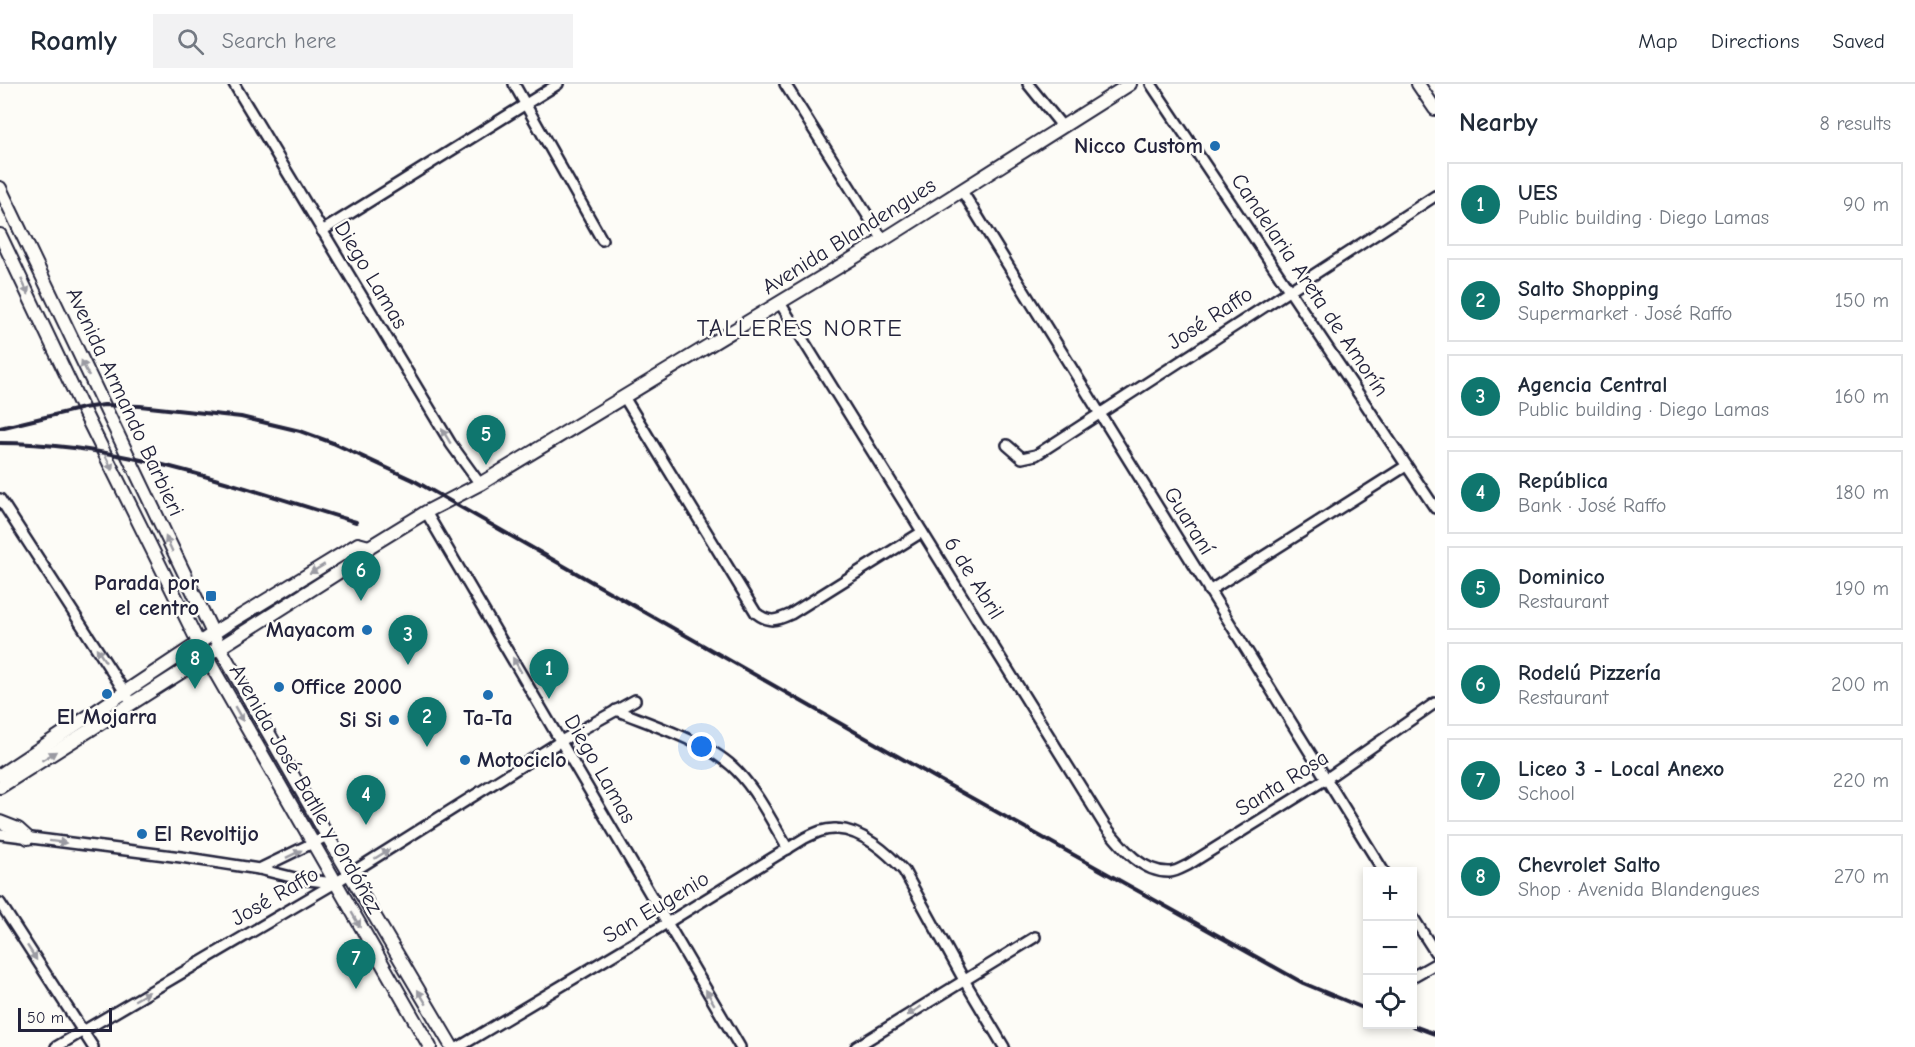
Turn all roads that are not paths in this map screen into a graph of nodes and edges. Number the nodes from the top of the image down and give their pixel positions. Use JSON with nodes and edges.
{"nodes":[{"id":1,"x":234,"y":84,"type":"edge"},
{"id":2,"x":514,"y":84,"type":"edge"},
{"id":3,"x":558,"y":84,"type":"edge"},
{"id":4,"x":785,"y":84,"type":"edge"},
{"id":5,"x":1028,"y":84,"type":"edge"},
{"id":6,"x":1130,"y":84,"type":"edge"},
{"id":7,"x":1151,"y":84,"type":"edge"},
{"id":8,"x":1418,"y":84,"type":"edge"},
{"id":9,"x":526,"y":104,"type":"junction"},
{"id":10,"x":1435,"y":109,"type":"edge"},
{"id":11,"x":1062,"y":126,"type":"junction"},
{"id":12,"x":0,"y":188,"type":"edge"},
{"id":13,"x":962,"y":191,"type":"junction"},
{"id":14,"x":1435,"y":196,"type":"edge"},
{"id":15,"x":322,"y":231,"type":"junction"},
{"id":16,"x":0,"y":235,"type":"edge"},
{"id":17,"x":602,"y":240,"type":"dead end"},
{"id":18,"x":883,"y":240,"type":"junction"},
{"id":19,"x":1290,"y":289,"type":"junction"},
{"id":20,"x":780,"y":303,"type":"junction"},
{"id":21,"x":624,"y":397,"type":"junction"},
{"id":22,"x":1100,"y":413,"type":"junction"},
{"id":23,"x":1007,"y":446,"type":"dead end"},
{"id":24,"x":1406,"y":466,"type":"junction"},
{"id":25,"x":480,"y":483,"type":"junction"},
{"id":26,"x":0,"y":499,"type":"edge"},
{"id":27,"x":1435,"y":508,"type":"edge"},
{"id":28,"x":426,"y":512,"type":"junction"},
{"id":29,"x":922,"y":532,"type":"junction"},
{"id":30,"x":369,"y":547,"type":"junction"},
{"id":31,"x":1209,"y":591,"type":"junction"},
{"id":32,"x":213,"y":635,"type":"junction"},
{"id":33,"x":199,"y":644,"type":"junction"},
{"id":34,"x":220,"y":648,"type":"junction"},
{"id":35,"x":206,"y":657,"type":"junction"},
{"id":36,"x":126,"y":692,"type":"junction"},
{"id":37,"x":634,"y":700,"type":"dead end"},
{"id":38,"x":1435,"y":703,"type":"edge"},
{"id":39,"x":133,"y":704,"type":"junction"},
{"id":40,"x":616,"y":710,"type":"junction"},
{"id":41,"x":561,"y":741,"type":"junction"},
{"id":42,"x":0,"y":775,"type":"edge"},
{"id":43,"x":1326,"y":779,"type":"junction"},
{"id":44,"x":0,"y":787,"type":"edge"},
{"id":45,"x":0,"y":822,"type":"edge"},
{"id":46,"x":325,"y":832,"type":"junction"},
{"id":47,"x":0,"y":834,"type":"edge"},
{"id":48,"x":28,"y":838,"type":"junction"},
{"id":49,"x":313,"y":844,"type":"junction"},
{"id":50,"x":788,"y":849,"type":"junction"},
{"id":51,"x":1143,"y":866,"type":"joint"},
{"id":52,"x":1381,"y":867,"type":"edge"},
{"id":53,"x":259,"y":870,"type":"junction"},
{"id":54,"x":350,"y":874,"type":"junction"},
{"id":55,"x":335,"y":883,"type":"junction"},
{"id":56,"x":0,"y":903,"type":"edge"},
{"id":57,"x":1416,"y":921,"type":"edge"},
{"id":58,"x":667,"y":923,"type":"junction"},
{"id":59,"x":1035,"y":937,"type":"dead end"},
{"id":60,"x":1435,"y":952,"type":"edge"},
{"id":61,"x":1435,"y":964,"type":"edge"},
{"id":62,"x":1416,"y":975,"type":"edge"},
{"id":63,"x":964,"y":980,"type":"junction"},
{"id":64,"x":82,"y":1031,"type":"junction"},
{"id":65,"x":56,"y":1047,"type":"edge"},
{"id":66,"x":93,"y":1047,"type":"edge"},
{"id":67,"x":430,"y":1047,"type":"edge"},
{"id":68,"x":452,"y":1047,"type":"edge"},
{"id":69,"x":459,"y":1047,"type":"edge"},
{"id":70,"x":740,"y":1047,"type":"edge"},
{"id":71,"x":856,"y":1047,"type":"edge"},
{"id":72,"x":1004,"y":1047,"type":"edge"}],
"edges":[{"from":1,"to":15,"type":"street","name":"Diego Lamas"},
{"from":2,"to":9,"type":"street"},
{"from":3,"to":9,"type":"street"},
{"from":4,"to":18,"type":"street"},
{"from":5,"to":11,"type":"street"},
{"from":6,"to":11,"type":"street","name":"Avenida Blandengues"},
{"from":7,"to":19,"type":"street","name":"Candelaria Areta de Amorín"},
{"from":8,"to":10,"type":"street"},
{"from":9,"to":15,"type":"street"},
{"from":9,"to":17,"type":"street"},
{"from":11,"to":13,"type":"street","name":"Avenida Blandengues"},
{"from":32,"to":12,"type":"street","name":"Avenida Armando Barbieri","one_way":true},
{"from":13,"to":18,"type":"street","name":"Avenida Blandengues"},
{"from":13,"to":22,"type":"street","name":"Guaraní"},
{"from":14,"to":19,"type":"street","name":"José Raffo"},
{"from":25,"to":15,"type":"street","name":"Diego Lamas","one_way":true},
{"from":16,"to":33,"type":"street","name":"Avenida Armando Barbieri","one_way":true},
{"from":18,"to":20,"type":"street","name":"Avenida Blandengues"},
{"from":19,"to":22,"type":"street","name":"José Raffo"},
{"from":19,"to":24,"type":"street","name":"Candelaria Areta de Amorín"},
{"from":20,"to":21,"type":"street","name":"Avenida Blandengues"},
{"from":20,"to":29,"type":"street","name":"6 de Abril"},
{"from":21,"to":25,"type":"street","name":"Avenida Blandengues"},
{"from":21,"to":29,"type":"street"},
{"from":22,"to":23,"type":"street","name":"José Raffo"},
{"from":22,"to":31,"type":"street","name":"Guaraní"},
{"from":24,"to":27,"type":"street","name":"Candelaria Areta de Amorín"},
{"from":24,"to":31,"type":"street"},
{"from":25,"to":28,"type":"street","name":"Avenida Blandengues"},
{"from":36,"to":26,"type":"street","one_way":true},
{"from":28,"to":30,"type":"street","name":"Avenida Blandengues"},
{"from":41,"to":28,"type":"street","name":"Diego Lamas","one_way":true},
{"from":29,"to":51,"type":"street","name":"6 de Abril"},
{"from":30,"to":32,"type":"street","name":"Avenida Blandengues","one_way":true},
{"from":30,"to":34,"type":"street","name":"Avenida Blandengues"},
{"from":31,"to":43,"type":"street","name":"Guaraní"},
{"from":32,"to":33,"type":"street","name":"Avenida Blandengues"},
{"from":32,"to":34,"type":"street","name":"Avenida José Batlle y Ordóñez"},
{"from":33,"to":35,"type":"street","name":"Avenida José Batlle y Ordóñez"},
{"from":33,"to":36,"type":"street","name":"Avenida Blandengues"},
{"from":34,"to":35,"type":"street","name":"Avenida Blandengues"},
{"from":34,"to":46,"type":"street","name":"Avenida José Batlle y Ordóñez"},
{"from":35,"to":39,"type":"street","name":"Avenida Blandengues"},
{"from":35,"to":49,"type":"street","name":"Avenida José Batlle y Ordóñez","one_way":true},
{"from":36,"to":39,"type":"street"},
{"from":36,"to":42,"type":"street","name":"Avenida Blandengues"},
{"from":37,"to":40,"type":"street","name":"José Raffo"},
{"from":38,"to":43,"type":"street","name":"Santa Rosa"},
{"from":44,"to":39,"type":"street","name":"Avenida Blandengues","one_way":true},
{"from":40,"to":41,"type":"street","name":"José Raffo"},
{"from":40,"to":50,"type":"street"},
{"from":54,"to":41,"type":"street","name":"José Raffo","one_way":true},
{"from":41,"to":58,"type":"street","name":"Diego Lamas"},
{"from":43,"to":51,"type":"street","name":"Santa Rosa"},
{"from":43,"to":52,"type":"street","name":"Guaraní"},
{"from":45,"to":48,"type":"street"},
{"from":46,"to":49,"type":"street"},
{"from":46,"to":54,"type":"street","name":"Avenida José Batlle y Ordóñez"},
{"from":47,"to":48,"type":"street"},
{"from":48,"to":53,"type":"street","one_way":true},
{"from":53,"to":49,"type":"street","one_way":true},
{"from":49,"to":55,"type":"street","name":"Avenida José Batlle y Ordóñez"},
{"from":50,"to":58,"type":"street","name":"San Eugenio"},
{"from":50,"to":63,"type":"street","name":"San Eugenio"},
{"from":53,"to":55,"type":"street"},
{"from":54,"to":55,"type":"street","name":"José Raffo"},
{"from":68,"to":54,"type":"street","name":"Avenida José Batlle y Ordóñez","one_way":true},
{"from":64,"to":55,"type":"street","name":"José Raffo","one_way":true},
{"from":55,"to":67,"type":"street","name":"Avenida José Batlle y Ordóñez","one_way":true},
{"from":56,"to":64,"type":"street","one_way":true},
{"from":57,"to":60,"type":"street"},
{"from":58,"to":69,"type":"street","name":"San Eugenio"},
{"from":70,"to":58,"type":"street","name":"Diego Lamas","one_way":true},
{"from":59,"to":63,"type":"street"},
{"from":61,"to":62,"type":"street"},
{"from":63,"to":71,"type":"street","one_way":true},
{"from":63,"to":72,"type":"street","name":"San Eugenio"},
{"from":64,"to":65,"type":"street","name":"José Raffo"},
{"from":64,"to":66,"type":"street"}]}
